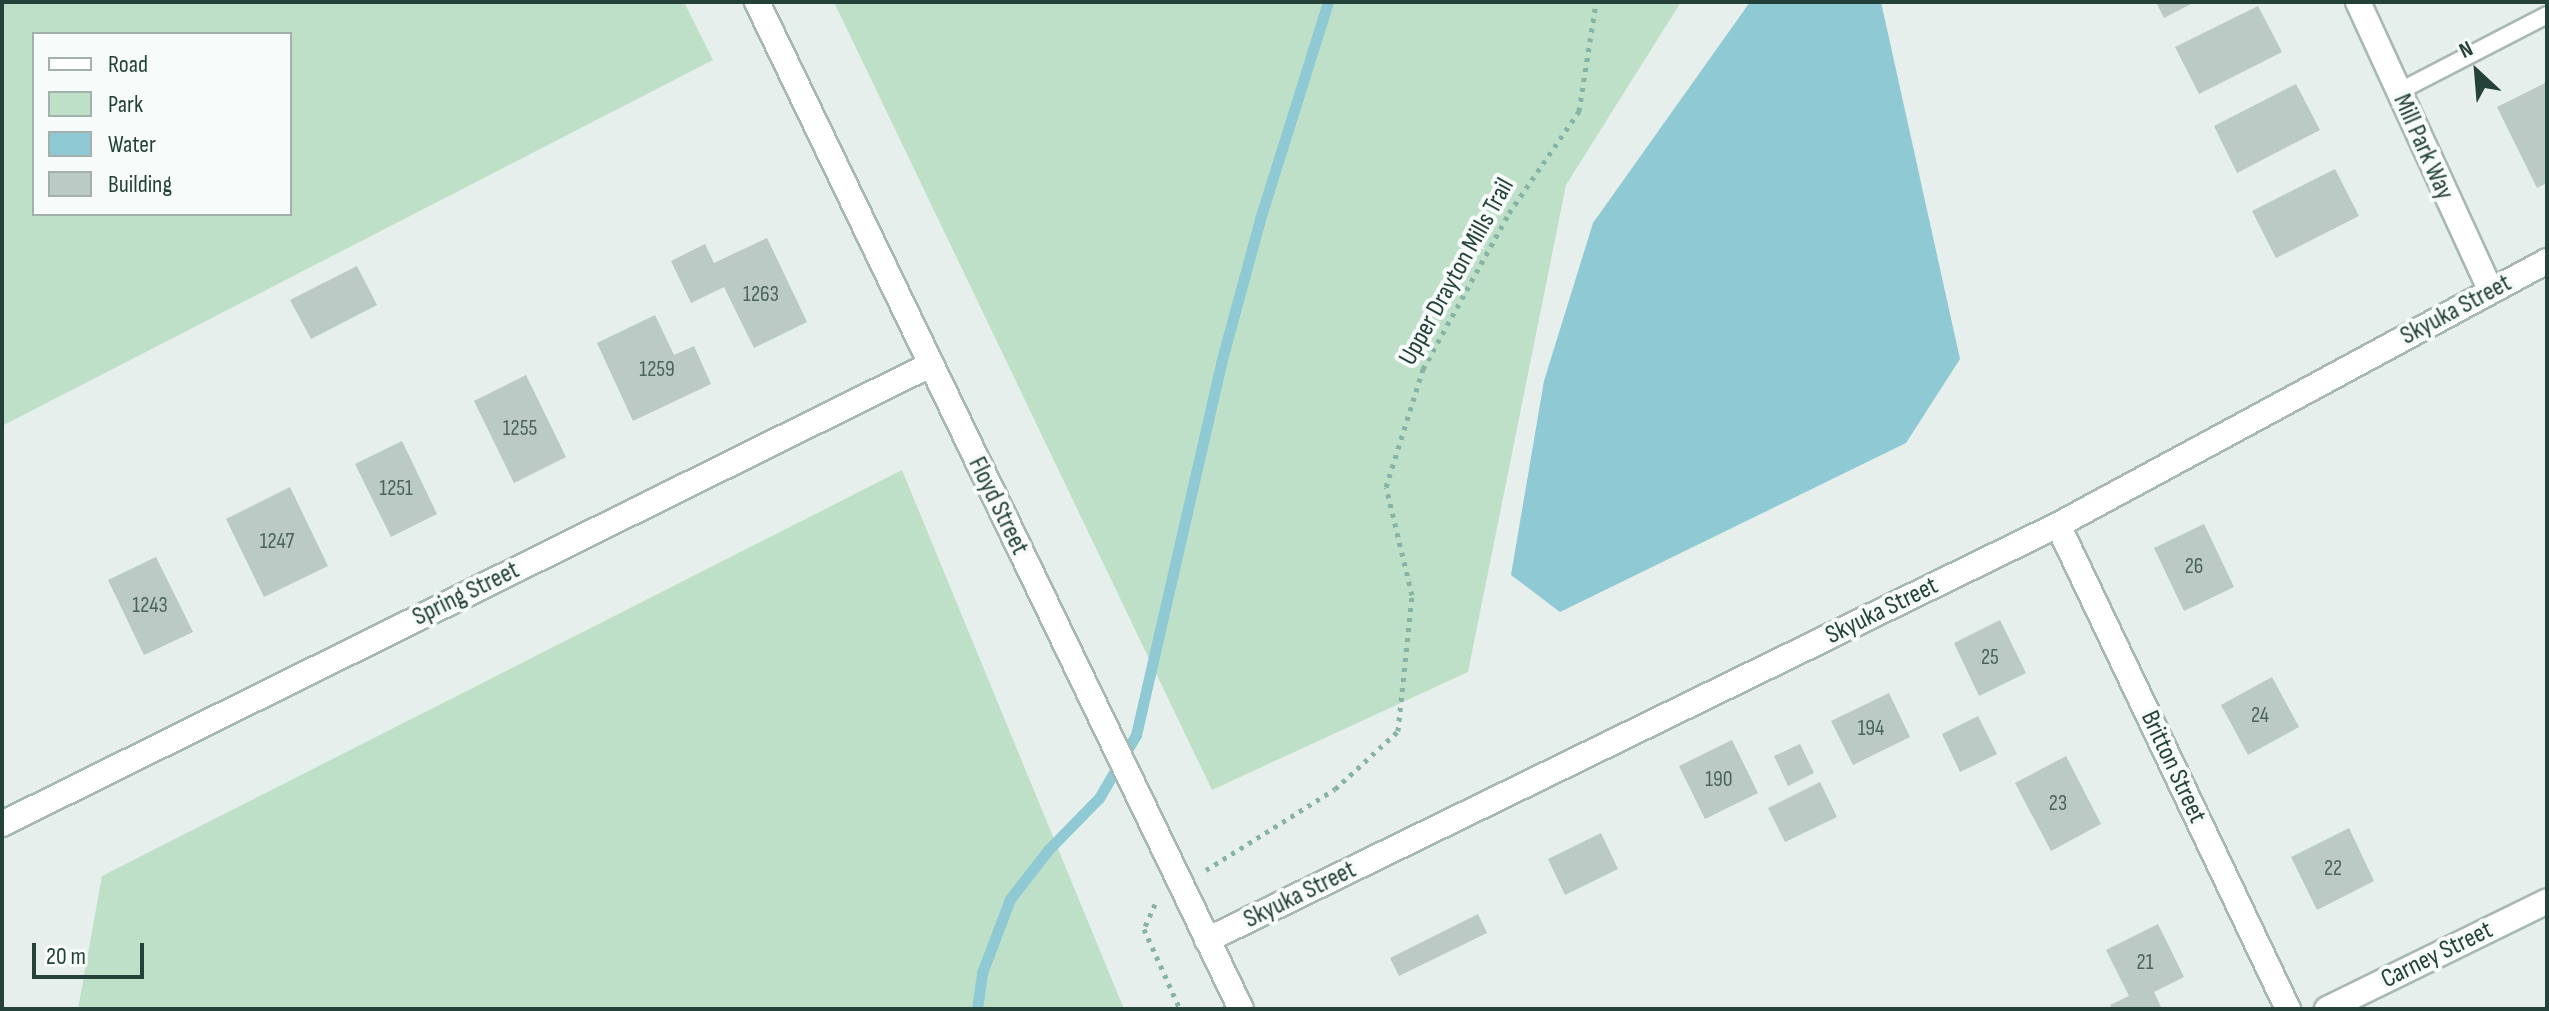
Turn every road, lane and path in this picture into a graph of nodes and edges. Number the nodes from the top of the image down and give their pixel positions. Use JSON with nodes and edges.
{"nodes":[{"id":1,"x":757,"y":2,"type":"edge"},
{"id":2,"x":1596,"y":2,"type":"edge"},
{"id":3,"x":2358,"y":2,"type":"edge"},
{"id":4,"x":2547,"y":15,"type":"edge"},
{"id":5,"x":2398,"y":92,"type":"junction"},
{"id":6,"x":2547,"y":261,"type":"edge"},
{"id":7,"x":2491,"y":291,"type":"junction"},
{"id":8,"x":930,"y":365,"type":"junction"},
{"id":9,"x":2058,"y":525,"type":"junction"},
{"id":10,"x":2,"y":824,"type":"edge"},
{"id":11,"x":1181,"y":885,"type":"junction"},
{"id":12,"x":2547,"y":901,"type":"edge"},
{"id":13,"x":1207,"y":940,"type":"junction"},
{"id":14,"x":1180,"y":1009,"type":"edge"},
{"id":15,"x":1241,"y":1009,"type":"edge"},
{"id":16,"x":2288,"y":1009,"type":"edge"},
{"id":17,"x":2327,"y":1009,"type":"edge"}],
"edges":[{"from":1,"to":8,"type":"street","name":"Floyd Street"},
{"from":2,"to":11,"type":"path","name":"Upper Drayton Mills Trail"},
{"from":3,"to":5,"type":"street","name":"Mill Park Way"},
{"from":4,"to":5,"type":"lane"},
{"from":5,"to":7,"type":"street","name":"Mill Park Way"},
{"from":6,"to":7,"type":"street","name":"Skyuka Street"},
{"from":7,"to":9,"type":"street","name":"Skyuka Street"},
{"from":8,"to":10,"type":"street","name":"Spring Street"},
{"from":8,"to":11,"type":"street","name":"Floyd Street"},
{"from":9,"to":13,"type":"street","name":"Skyuka Street"},
{"from":9,"to":16,"type":"street","name":"Britton Street"},
{"from":11,"to":13,"type":"street","name":"Floyd Street"},
{"from":11,"to":14,"type":"path","name":"Upper Drayton Mills Trail"},
{"from":12,"to":17,"type":"street","name":"Carney Street"},
{"from":13,"to":15,"type":"street","name":"Floyd Street"}]}
